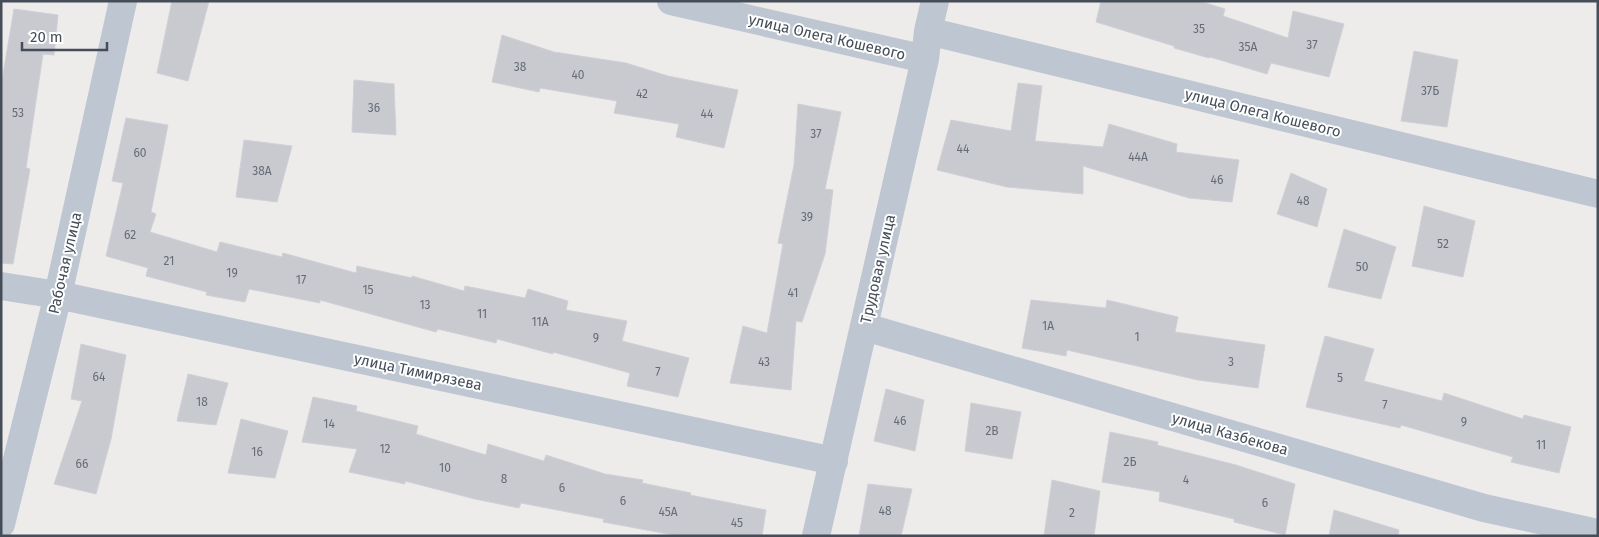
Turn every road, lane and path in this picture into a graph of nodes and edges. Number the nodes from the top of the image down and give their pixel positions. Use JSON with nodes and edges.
{"nodes":[{"id":1,"x":123,"y":1,"type":"edge"},
{"id":2,"x":670,"y":1,"type":"edge"},
{"id":3,"x":935,"y":1,"type":"edge"},
{"id":4,"x":928,"y":31,"type":"junction"},
{"id":5,"x":925,"y":59,"type":"junction"},
{"id":6,"x":1598,"y":194,"type":"edge"},
{"id":7,"x":1,"y":286,"type":"edge"},
{"id":8,"x":58,"y":295,"type":"junction"},
{"id":9,"x":865,"y":327,"type":"junction"},
{"id":10,"x":834,"y":461,"type":"junction"},
{"id":11,"x":1,"y":524,"type":"edge"},
{"id":12,"x":1598,"y":533,"type":"edge"},
{"id":13,"x":816,"y":536,"type":"edge"}],
"edges":[{"from":1,"to":8,"type":"street","name":"Рабочая улица"},
{"from":2,"to":5,"type":"street","name":"улица Олега Кошевого"},
{"from":3,"to":4,"type":"street","name":"Трудовая улица"},
{"from":4,"to":5,"type":"street","name":"Трудовая улица"},
{"from":4,"to":6,"type":"street","name":"улица Олега Кошевого"},
{"from":5,"to":9,"type":"street","name":"Трудовая улица"},
{"from":7,"to":8,"type":"street","name":"улица Тимирязева"},
{"from":8,"to":10,"type":"street","name":"улица Тимирязева"},
{"from":8,"to":11,"type":"street","name":"Рабочая улица"},
{"from":9,"to":10,"type":"street","name":"Трудовая улица"},
{"from":9,"to":12,"type":"street","name":"улица Казбекова"},
{"from":10,"to":13,"type":"street","name":"Трудовая улица"}]}
